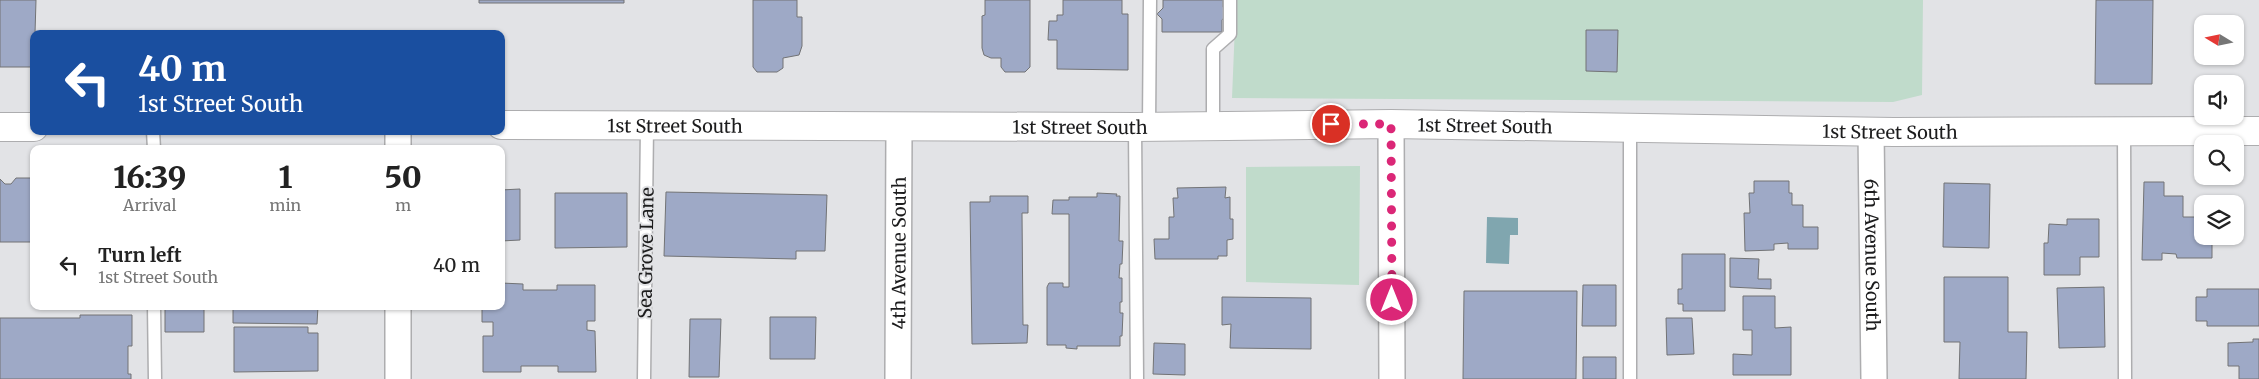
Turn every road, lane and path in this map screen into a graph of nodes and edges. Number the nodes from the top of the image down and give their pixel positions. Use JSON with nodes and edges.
{"nodes":[{"id":1,"x":1150,"y":0,"type":"edge"},
{"id":2,"x":1230,"y":0,"type":"edge"},
{"id":3,"x":1391,"y":124,"type":"junction"},
{"id":4,"x":505,"y":125,"type":"edge"},
{"id":5,"x":647,"y":126,"type":"junction"},
{"id":6,"x":899,"y":126,"type":"junction"},
{"id":7,"x":1142,"y":126,"type":"junction"},
{"id":8,"x":1212,"y":126,"type":"junction"},
{"id":9,"x":0,"y":127,"type":"edge"},
{"id":10,"x":30,"y":127,"type":"edge"},
{"id":11,"x":1630,"y":128,"type":"junction"},
{"id":12,"x":2124,"y":131,"type":"junction"},
{"id":13,"x":2259,"y":131,"type":"edge"},
{"id":14,"x":1871,"y":132,"type":"junction"},
{"id":15,"x":154,"y":310,"type":"edge"},
{"id":16,"x":398,"y":310,"type":"edge"},
{"id":17,"x":155,"y":379,"type":"edge"},
{"id":18,"x":398,"y":379,"type":"edge"},
{"id":19,"x":644,"y":379,"type":"edge"},
{"id":20,"x":898,"y":379,"type":"edge"},
{"id":21,"x":1138,"y":379,"type":"edge"},
{"id":22,"x":1392,"y":379,"type":"edge"},
{"id":23,"x":1630,"y":379,"type":"edge"},
{"id":24,"x":1874,"y":379,"type":"edge"},
{"id":25,"x":2125,"y":379,"type":"edge"}],
"edges":[{"from":1,"to":7,"type":"lane"},
{"from":2,"to":8,"type":"lane"},
{"from":3,"to":8,"type":"street","name":"1st Street South"},
{"from":3,"to":11,"type":"street","name":"1st Street South"},
{"from":3,"to":22,"type":"street"},
{"from":4,"to":5,"type":"street","name":"1st Street South"},
{"from":5,"to":6,"type":"street","name":"1st Street South"},
{"from":5,"to":19,"type":"lane","name":"Sea Grove Lane"},
{"from":6,"to":7,"type":"street","name":"1st Street South"},
{"from":6,"to":20,"type":"street","name":"4th Avenue South"},
{"from":7,"to":8,"type":"street","name":"1st Street South"},
{"from":7,"to":21,"type":"lane"},
{"from":9,"to":10,"type":"street"},
{"from":11,"to":14,"type":"street","name":"1st Street South"},
{"from":11,"to":23,"type":"lane"},
{"from":12,"to":13,"type":"street","name":"1st Street South"},
{"from":12,"to":14,"type":"street","name":"1st Street South"},
{"from":12,"to":25,"type":"lane"},
{"from":14,"to":24,"type":"street","name":"6th Avenue South"},
{"from":15,"to":17,"type":"lane"},
{"from":16,"to":18,"type":"street"}]}
